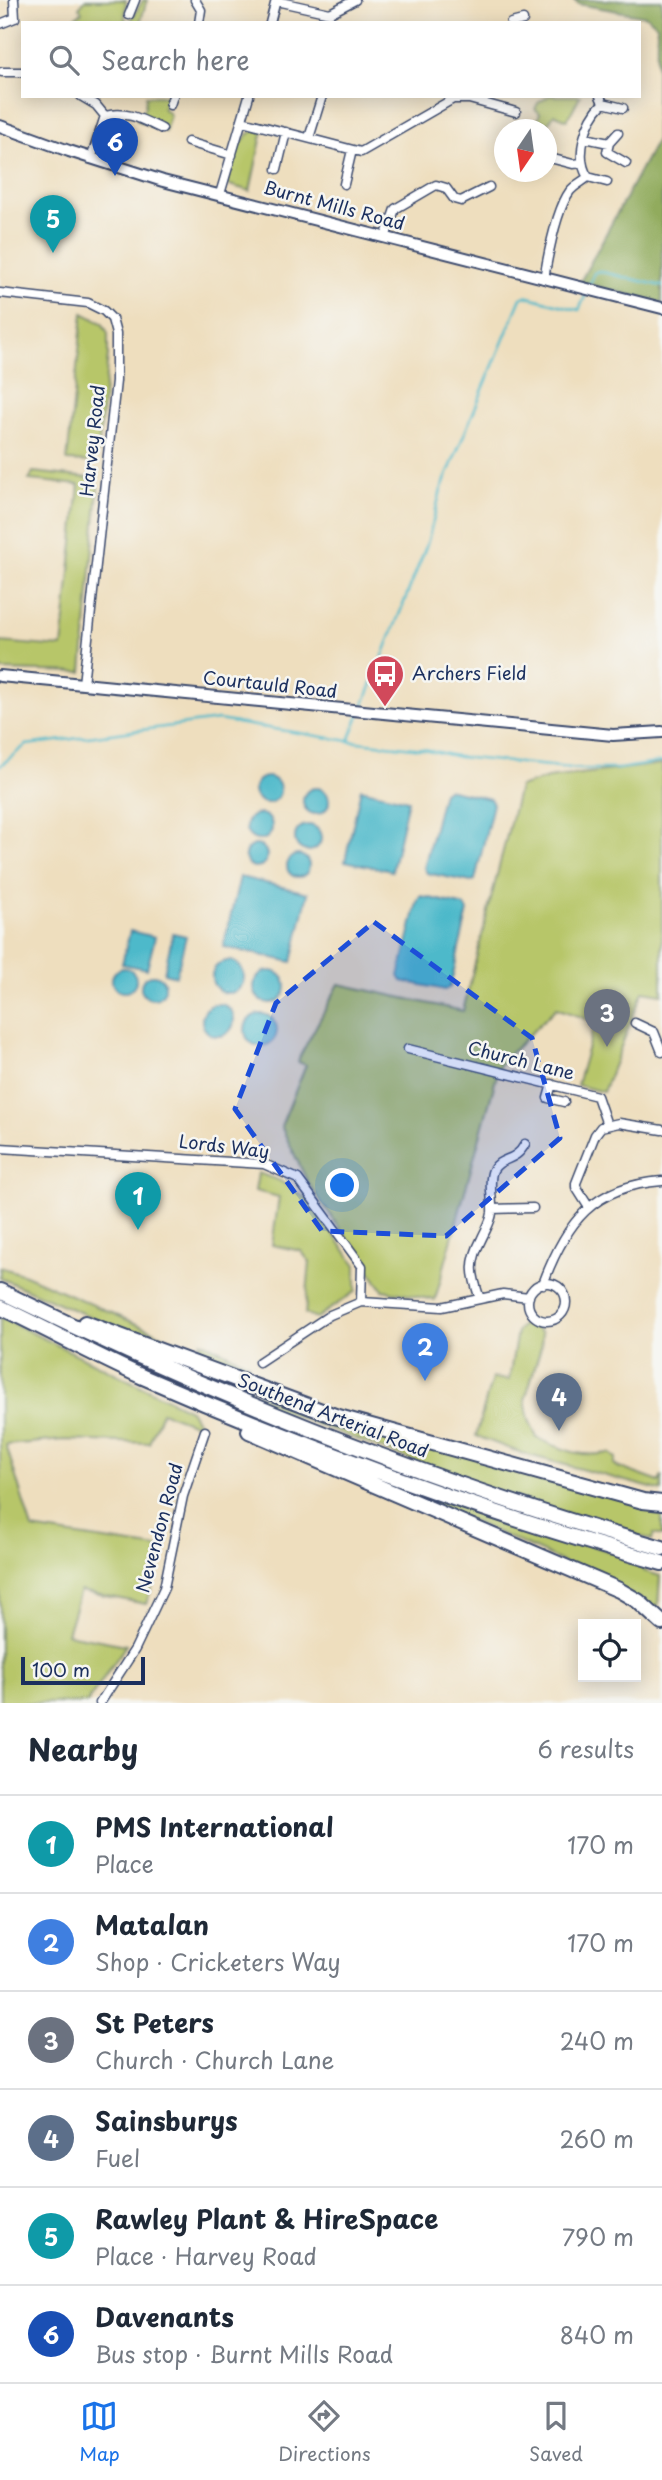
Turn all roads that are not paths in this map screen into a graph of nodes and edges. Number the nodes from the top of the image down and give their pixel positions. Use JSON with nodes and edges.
{"nodes":[{"id":1,"x":14,"y":0,"type":"edge"},
{"id":2,"x":135,"y":0,"type":"edge"},
{"id":3,"x":195,"y":0,"type":"edge"},
{"id":4,"x":355,"y":0,"type":"edge"},
{"id":5,"x":276,"y":1,"type":"edge"},
{"id":6,"x":128,"y":15,"type":"dead end"},
{"id":7,"x":523,"y":20,"type":"dead end"},
{"id":8,"x":19,"y":21,"type":"edge"},
{"id":9,"x":199,"y":21,"type":"edge"},
{"id":10,"x":271,"y":21,"type":"edge"},
{"id":11,"x":519,"y":21,"type":"edge"},
{"id":12,"x":0,"y":24,"type":"edge"},
{"id":13,"x":2,"y":72,"type":"dead end"},
{"id":14,"x":20,"y":72,"type":"edge"},
{"id":15,"x":84,"y":98,"type":"edge"},
{"id":16,"x":248,"y":98,"type":"edge"},
{"id":17,"x":321,"y":98,"type":"edge"},
{"id":18,"x":601,"y":100,"type":"edge"},
{"id":19,"x":623,"y":108,"type":"dead end"},
{"id":20,"x":516,"y":112,"type":"dead end"},
{"id":21,"x":105,"y":116,"type":"junction"},
{"id":22,"x":242,"y":121,"type":"junction"},
{"id":23,"x":0,"y":126,"type":"edge"},
{"id":24,"x":162,"y":129,"type":"dead end"},
{"id":25,"x":286,"y":132,"type":"junction"},
{"id":26,"x":618,"y":133,"type":"dead end"},
{"id":27,"x":309,"y":138,"type":"junction"},
{"id":28,"x":585,"y":138,"type":"junction"},
{"id":29,"x":188,"y":142,"type":"dead end"},
{"id":30,"x":609,"y":143,"type":"junction"},
{"id":31,"x":352,"y":150,"type":"junction"},
{"id":32,"x":232,"y":155,"type":"junction"},
{"id":33,"x":91,"y":159,"type":"junction"},
{"id":34,"x":557,"y":160,"type":"edge"},
{"id":35,"x":582,"y":163,"type":"junction"},
{"id":36,"x":626,"y":163,"type":"dead end"},
{"id":37,"x":277,"y":169,"type":"dead end"},
{"id":38,"x":588,"y":177,"type":"junction"},
{"id":39,"x":607,"y":182,"type":"dead end"},
{"id":40,"x":344,"y":184,"type":"dead end"},
{"id":41,"x":489,"y":187,"type":"dead end"},
{"id":42,"x":220,"y":194,"type":"junction"},
{"id":43,"x":385,"y":238,"type":"junction"},
{"id":44,"x":544,"y":279,"type":"junction"},
{"id":45,"x":0,"y":293,"type":"edge"},
{"id":46,"x":662,"y":308,"type":"edge"},
{"id":47,"x":0,"y":676,"type":"edge"},
{"id":48,"x":83,"y":684,"type":"junction"},
{"id":49,"x":662,"y":732,"type":"edge"},
{"id":50,"x":635,"y":1023,"type":"dead end"},
{"id":51,"x":408,"y":1049,"type":"dead end"},
{"id":52,"x":662,"y":1052,"type":"edge"},
{"id":53,"x":552,"y":1084,"type":"junction"},
{"id":54,"x":564,"y":1102,"type":"dead end"},
{"id":55,"x":607,"y":1125,"type":"junction"},
{"id":56,"x":662,"y":1130,"type":"edge"},
{"id":57,"x":525,"y":1144,"type":"dead end"},
{"id":58,"x":0,"y":1149,"type":"edge"},
{"id":59,"x":662,"y":1181,"type":"edge"},
{"id":60,"x":588,"y":1206,"type":"junction"},
{"id":61,"x":533,"y":1208,"type":"dead end"},
{"id":62,"x":492,"y":1209,"type":"junction"},
{"id":63,"x":543,"y":1283,"type":"junction"},
{"id":64,"x":0,"y":1289,"type":"edge"},
{"id":65,"x":528,"y":1297,"type":"junction"},
{"id":66,"x":480,"y":1299,"type":"junction"},
{"id":67,"x":361,"y":1302,"type":"junction"},
{"id":68,"x":0,"y":1307,"type":"edge"},
{"id":69,"x":259,"y":1362,"type":"dead end"},
{"id":70,"x":142,"y":1376,"type":"junction"},
{"id":71,"x":205,"y":1431,"type":"dead end"},
{"id":72,"x":662,"y":1503,"type":"edge"},
{"id":73,"x":653,"y":1551,"type":"edge"},
{"id":74,"x":662,"y":1563,"type":"edge"},
{"id":75,"x":662,"y":1623,"type":"edge"},
{"id":76,"x":100,"y":1703,"type":"edge"}],
"edges":[{"from":1,"to":8,"type":"street"},
{"from":2,"to":6,"type":"street"},
{"from":3,"to":9,"type":"street"},
{"from":4,"to":5,"type":"street"},
{"from":5,"to":10,"type":"street"},
{"from":7,"to":11,"type":"street"},
{"from":8,"to":12,"type":"street"},
{"from":13,"to":14,"type":"street"},
{"from":15,"to":21,"type":"street"},
{"from":16,"to":22,"type":"street"},
{"from":17,"to":27,"type":"street"},
{"from":18,"to":19,"type":"street"},
{"from":18,"to":28,"type":"street"},
{"from":20,"to":31,"type":"street"},
{"from":21,"to":24,"type":"street"},
{"from":21,"to":33,"type":"street"},
{"from":22,"to":25,"type":"street"},
{"from":22,"to":32,"type":"street"},
{"from":23,"to":33,"type":"street","name":"Burnt Mills Road"},
{"from":25,"to":27,"type":"street"},
{"from":25,"to":37,"type":"street"},
{"from":26,"to":30,"type":"street"},
{"from":27,"to":31,"type":"street"},
{"from":28,"to":30,"type":"street"},
{"from":28,"to":35,"type":"street"},
{"from":29,"to":32,"type":"street"},
{"from":30,"to":36,"type":"street"},
{"from":31,"to":40,"type":"street"},
{"from":32,"to":42,"type":"street"},
{"from":33,"to":42,"type":"street","name":"Burnt Mills Road"},
{"from":34,"to":35,"type":"street"},
{"from":35,"to":38,"type":"street"},
{"from":38,"to":39,"type":"street"},
{"from":38,"to":44,"type":"street"},
{"from":41,"to":43,"type":"street"},
{"from":42,"to":43,"type":"street","name":"Burnt Mills Road"},
{"from":43,"to":44,"type":"street","name":"Burnt Mills Road"},
{"from":44,"to":46,"type":"street","name":"Burnt Mills Road"},
{"from":45,"to":48,"type":"street","name":"Harvey Road"},
{"from":47,"to":48,"type":"street","name":"Courtauld Road"},
{"from":48,"to":49,"type":"street","name":"Courtauld Road"},
{"from":50,"to":52,"type":"street"},
{"from":51,"to":53,"type":"street","name":"Church Lane"},
{"from":53,"to":54,"type":"street"},
{"from":53,"to":55,"type":"street","name":"Church Lane"},
{"from":55,"to":56,"type":"street"},
{"from":55,"to":60,"type":"street"},
{"from":57,"to":62,"type":"street"},
{"from":58,"to":67,"type":"street","name":"Lords Way"},
{"from":59,"to":60,"type":"street"},
{"from":60,"to":63,"type":"street"},
{"from":61,"to":62,"type":"street"},
{"from":62,"to":66,"type":"street"},
{"from":63,"to":65,"type":"street"},
{"from":63,"to":65,"type":"street"},
{"from":64,"to":72,"type":"highway"},
{"from":64,"to":73,"type":"highway","name":"Southend Arterial Road"},
{"from":65,"to":66,"type":"street"},
{"from":66,"to":67,"type":"street"},
{"from":67,"to":69,"type":"street"},
{"from":68,"to":70,"type":"highway","name":"Southend Arterial Road"},
{"from":70,"to":73,"type":"highway","name":"Southend Arterial Road"},
{"from":70,"to":75,"type":"highway"},
{"from":71,"to":76,"type":"street","name":"Nevendon Road"},
{"from":73,"to":74,"type":"highway","name":"Southend Arterial Road"}]}
